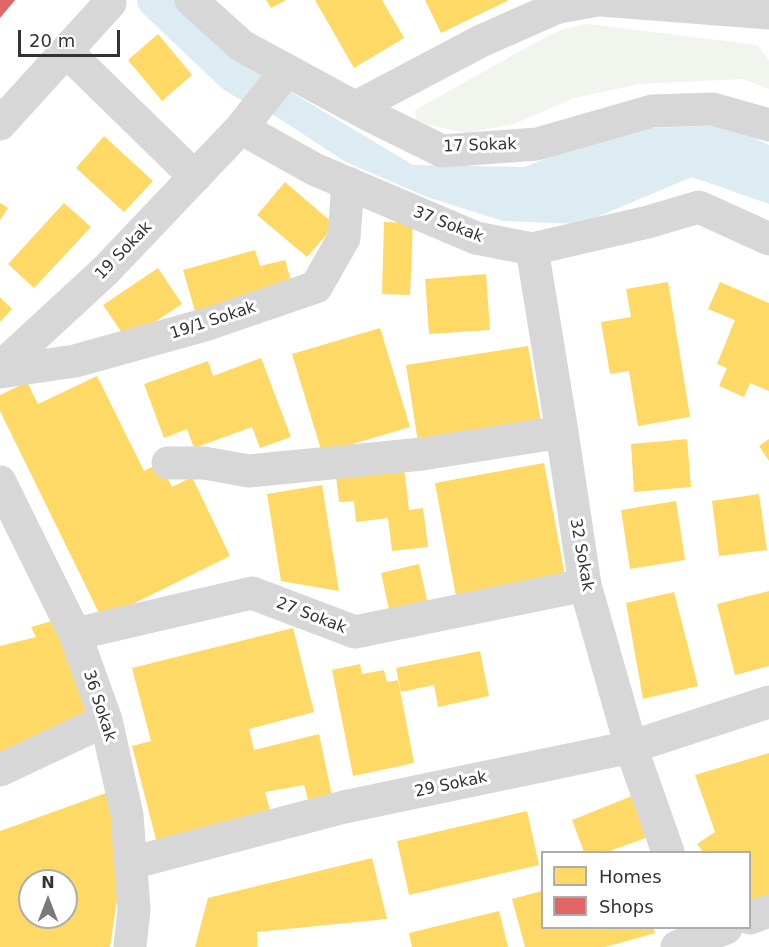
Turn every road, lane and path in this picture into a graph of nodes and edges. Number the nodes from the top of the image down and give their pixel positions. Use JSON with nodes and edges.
{"nodes":[{"id":1,"x":108,"y":0,"type":"edge"},
{"id":2,"x":191,"y":0,"type":"edge"},
{"id":3,"x":599,"y":0,"type":"edge"},
{"id":4,"x":769,"y":13,"type":"edge"},
{"id":5,"x":66,"y":51,"type":"junction"},
{"id":6,"x":287,"y":70,"type":"junction"},
{"id":7,"x":356,"y":107,"type":"junction"},
{"id":8,"x":0,"y":124,"type":"edge"},
{"id":9,"x":769,"y":125,"type":"edge"},
{"id":10,"x":241,"y":128,"type":"junction"},
{"id":11,"x":195,"y":177,"type":"junction"},
{"id":12,"x":348,"y":183,"type":"junction"},
{"id":13,"x":769,"y":239,"type":"edge"},
{"id":14,"x":532,"y":249,"type":"junction"},
{"id":15,"x":0,"y":370,"type":"edge"},
{"id":16,"x":562,"y":432,"type":"junction"},
{"id":17,"x":168,"y":463,"type":"dead end"},
{"id":18,"x":0,"y":482,"type":"edge"},
{"id":19,"x":585,"y":585,"type":"junction"},
{"id":20,"x":75,"y":634,"type":"junction"},
{"id":21,"x":769,"y":702,"type":"edge"},
{"id":22,"x":106,"y":720,"type":"junction"},
{"id":23,"x":631,"y":747,"type":"junction"},
{"id":24,"x":0,"y":770,"type":"edge"},
{"id":25,"x":668,"y":851,"type":"edge"},
{"id":26,"x":131,"y":863,"type":"junction"},
{"id":27,"x":769,"y":911,"type":"edge"},
{"id":28,"x":751,"y":918,"type":"edge"},
{"id":29,"x":130,"y":947,"type":"edge"}],
"edges":[{"from":1,"to":5,"type":"street"},
{"from":2,"to":6,"type":"street","name":"17 Sokak"},
{"from":3,"to":4,"type":"street"},
{"from":3,"to":7,"type":"street"},
{"from":5,"to":8,"type":"street"},
{"from":5,"to":11,"type":"street"},
{"from":6,"to":7,"type":"street","name":"17 Sokak"},
{"from":6,"to":10,"type":"street","name":"19 Sokak"},
{"from":7,"to":9,"type":"street","name":"17 Sokak"},
{"from":10,"to":11,"type":"street","name":"19 Sokak"},
{"from":10,"to":12,"type":"street","name":"37 Sokak"},
{"from":11,"to":15,"type":"street","name":"19 Sokak"},
{"from":12,"to":14,"type":"street","name":"37 Sokak"},
{"from":12,"to":15,"type":"street","name":"19/1 Sokak"},
{"from":13,"to":14,"type":"street","name":"37 Sokak"},
{"from":14,"to":16,"type":"street","name":"32 Sokak"},
{"from":16,"to":17,"type":"street"},
{"from":16,"to":19,"type":"street","name":"32 Sokak"},
{"from":18,"to":20,"type":"street","name":"36 Sokak"},
{"from":19,"to":20,"type":"street","name":"27 Sokak"},
{"from":19,"to":23,"type":"street","name":"32 Sokak"},
{"from":20,"to":22,"type":"street","name":"36 Sokak"},
{"from":21,"to":23,"type":"street","name":"29 Sokak"},
{"from":22,"to":24,"type":"street"},
{"from":22,"to":26,"type":"street","name":"36 Sokak"},
{"from":23,"to":25,"type":"street","name":"32 Sokak"},
{"from":23,"to":26,"type":"street","name":"29 Sokak"},
{"from":26,"to":29,"type":"street","name":"36 Sokak"},
{"from":27,"to":28,"type":"street"}]}
